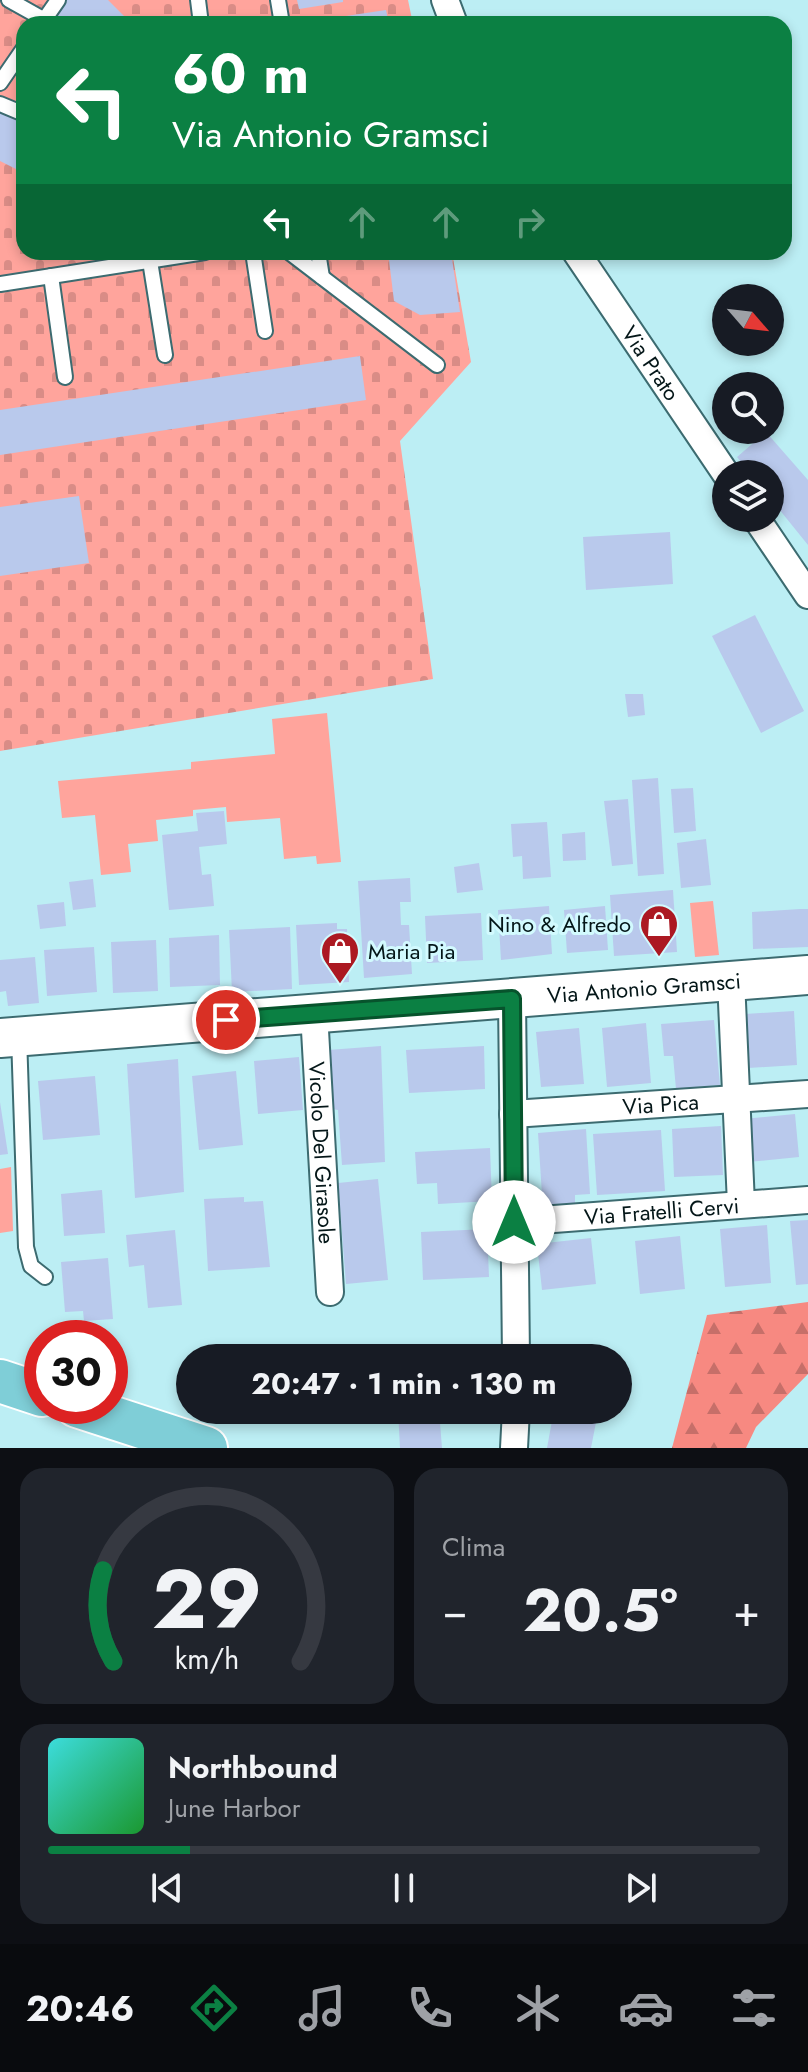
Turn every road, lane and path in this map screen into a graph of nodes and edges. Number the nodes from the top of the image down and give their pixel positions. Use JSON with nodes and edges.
{"nodes":[{"id":1,"x":9,"y":0,"type":"edge"},
{"id":2,"x":36,"y":16,"type":"edge"},
{"id":3,"x":16,"y":60,"type":"edge"},
{"id":4,"x":0,"y":83,"type":"edge"},
{"id":5,"x":156,"y":260,"type":"edge"},
{"id":6,"x":254,"y":260,"type":"edge"},
{"id":7,"x":300,"y":260,"type":"edge"},
{"id":8,"x":319,"y":260,"type":"edge"},
{"id":9,"x":581,"y":260,"type":"edge"},
{"id":10,"x":150,"y":261,"type":"junction"},
{"id":11,"x":51,"y":276,"type":"junction"},
{"id":12,"x":322,"y":277,"type":"junction"},
{"id":13,"x":0,"y":284,"type":"edge"},
{"id":14,"x":265,"y":331,"type":"dead end"},
{"id":15,"x":165,"y":355,"type":"dead end"},
{"id":16,"x":437,"y":365,"type":"dead end"},
{"id":17,"x":65,"y":377,"type":"dead end"},
{"id":18,"x":717,"y":460,"type":"edge"},
{"id":19,"x":765,"y":532,"type":"edge"},
{"id":20,"x":808,"y":595,"type":"edge"},
{"id":21,"x":808,"y":975,"type":"edge"},
{"id":22,"x":731,"y":980,"type":"junction"},
{"id":23,"x":512,"y":999,"type":"junction"},
{"id":24,"x":314,"y":1013,"type":"junction"},
{"id":25,"x":10,"y":1037,"type":"edge"},
{"id":26,"x":808,"y":1094,"type":"edge"},
{"id":27,"x":734,"y":1100,"type":"junction"},
{"id":28,"x":513,"y":1114,"type":"junction"},
{"id":29,"x":808,"y":1200,"type":"edge"},
{"id":30,"x":741,"y":1204,"type":"junction"},
{"id":31,"x":514,"y":1222,"type":"junction"},
{"id":32,"x":45,"y":1277,"type":"dead end"},
{"id":33,"x":330,"y":1292,"type":"dead end"},
{"id":34,"x":516,"y":1344,"type":"edge"},
{"id":35,"x":0,"y":1381,"type":"edge"},
{"id":36,"x":24,"y":1389,"type":"edge"},
{"id":37,"x":128,"y":1423,"type":"edge"},
{"id":38,"x":515,"y":1424,"type":"edge"},
{"id":39,"x":206,"y":1448,"type":"edge"},
{"id":40,"x":514,"y":1448,"type":"edge"}],
"edges":[{"from":1,"to":2,"type":"lane"},
{"from":3,"to":4,"type":"lane"},
{"from":5,"to":10,"type":"lane"},
{"from":6,"to":14,"type":"lane"},
{"from":7,"to":12,"type":"lane"},
{"from":8,"to":12,"type":"lane"},
{"from":9,"to":18,"type":"street","name":"Via Prato"},
{"from":10,"to":11,"type":"lane"},
{"from":10,"to":15,"type":"lane"},
{"from":11,"to":13,"type":"lane"},
{"from":11,"to":17,"type":"lane"},
{"from":12,"to":16,"type":"lane"},
{"from":19,"to":20,"type":"street"},
{"from":21,"to":22,"type":"street","name":"Via Antonio Gramsci"},
{"from":22,"to":23,"type":"street","name":"Via Antonio Gramsci"},
{"from":22,"to":27,"type":"street"},
{"from":23,"to":24,"type":"street","name":"Via Antonio Gramsci"},
{"from":23,"to":28,"type":"street"},
{"from":24,"to":25,"type":"street","name":"Via Antonio Gramsci"},
{"from":24,"to":33,"type":"street","name":"Vicolo Del Girasole"},
{"from":25,"to":32,"type":"lane"},
{"from":26,"to":27,"type":"street","name":"Via Pica"},
{"from":27,"to":28,"type":"street","name":"Via Pica"},
{"from":27,"to":30,"type":"street"},
{"from":28,"to":31,"type":"street"},
{"from":29,"to":30,"type":"street","name":"Via Fratelli Cervi"},
{"from":30,"to":31,"type":"street","name":"Via Fratelli Cervi"},
{"from":31,"to":34,"type":"street"},
{"from":35,"to":36,"type":"main road"},
{"from":37,"to":39,"type":"main road"},
{"from":38,"to":40,"type":"street"}]}
